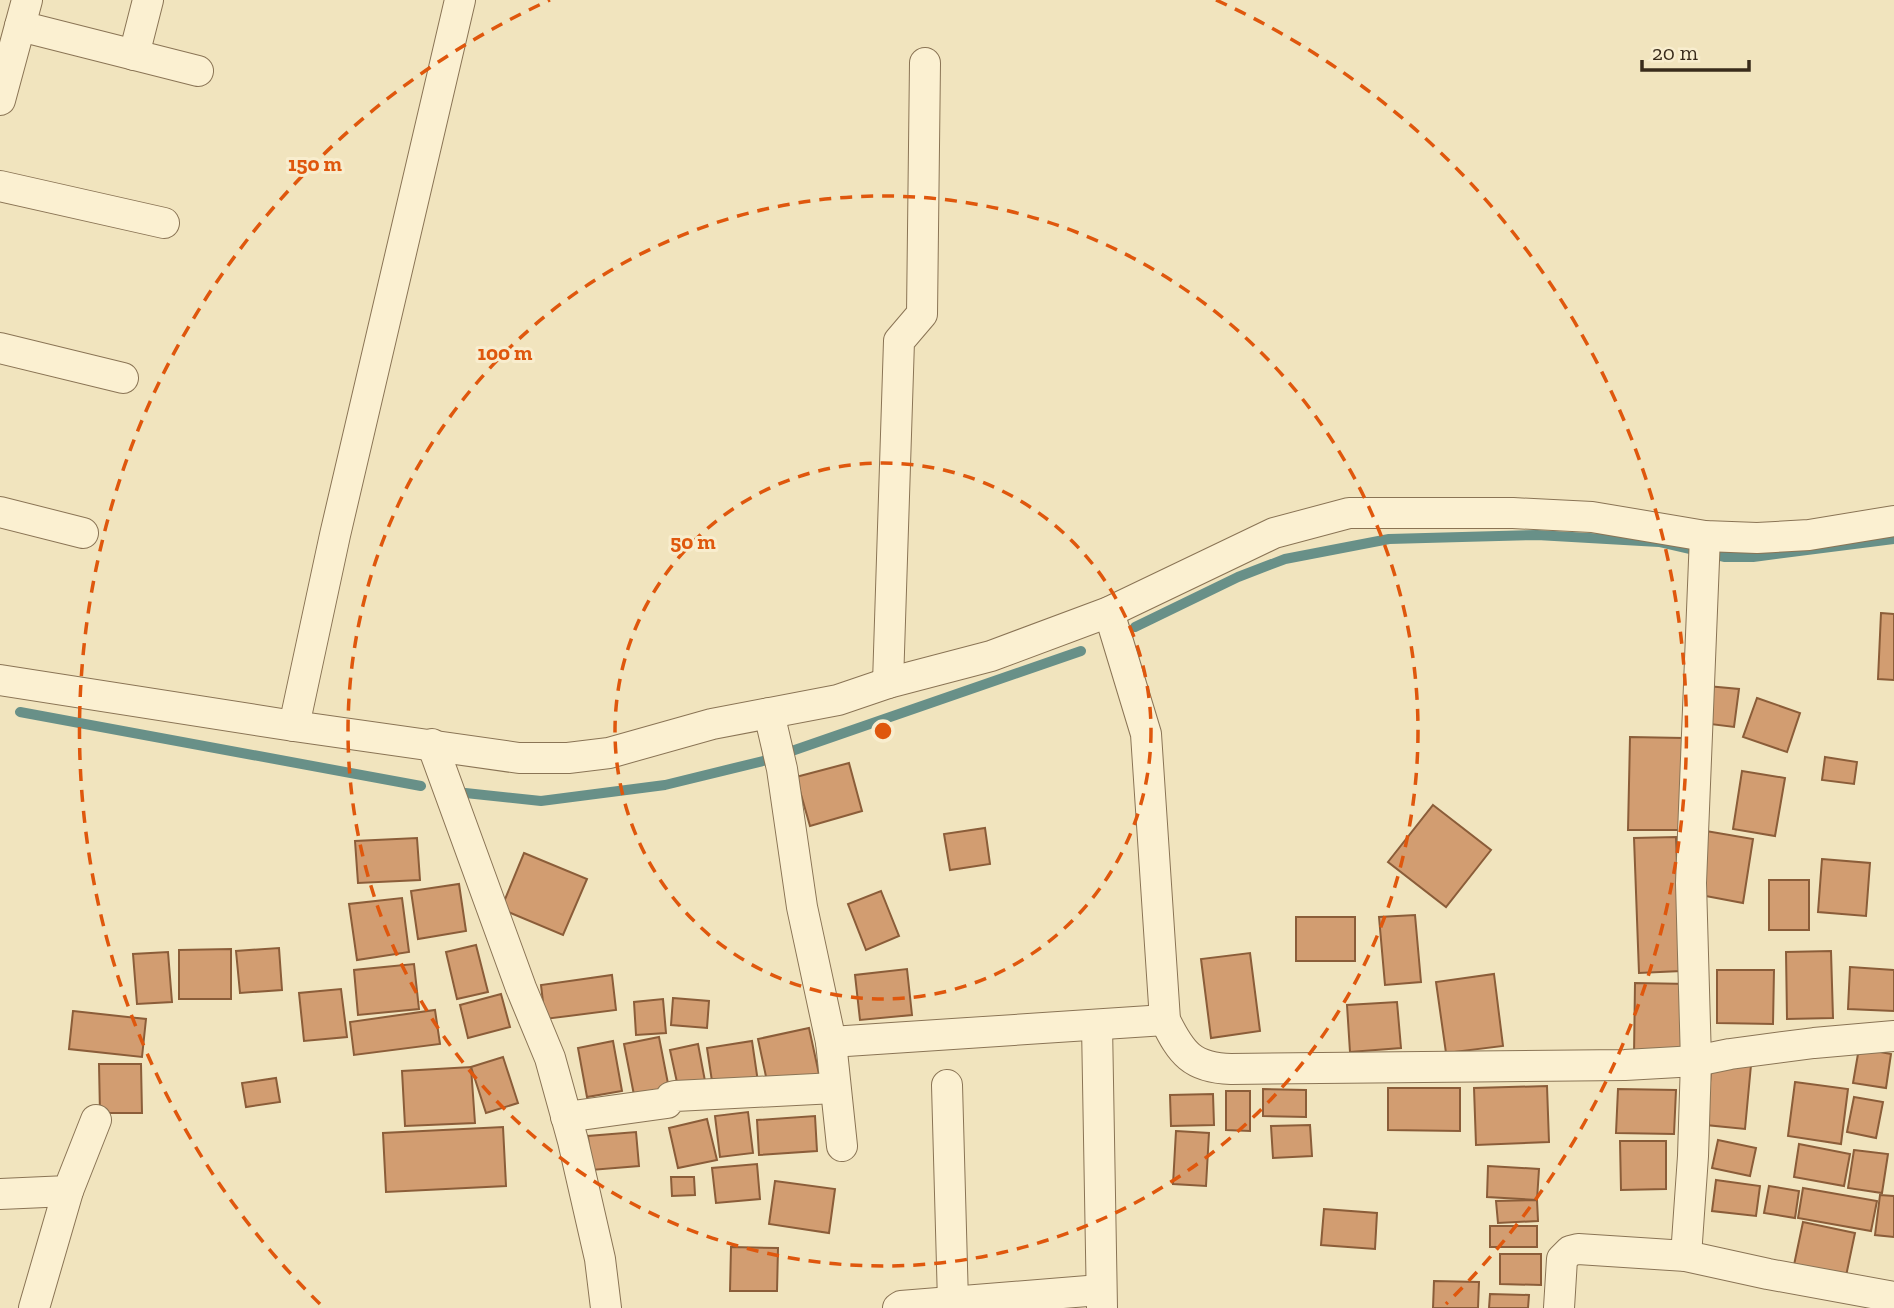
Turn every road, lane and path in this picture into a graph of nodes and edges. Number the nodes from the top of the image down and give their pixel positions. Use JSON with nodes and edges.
{"nodes":[{"id":1,"x":148,"y":0,"type":"edge"},
{"id":2,"x":460,"y":0,"type":"edge"},
{"id":3,"x":24,"y":13,"type":"edge"},
{"id":4,"x":134,"y":55,"type":"junction"},
{"id":5,"x":925,"y":64,"type":"dead end"},
{"id":6,"x":198,"y":71,"type":"dead end"},
{"id":7,"x":0,"y":100,"type":"edge"},
{"id":8,"x":0,"y":186,"type":"edge"},
{"id":9,"x":164,"y":223,"type":"dead end"},
{"id":10,"x":0,"y":348,"type":"edge"},
{"id":11,"x":123,"y":378,"type":"dead end"},
{"id":12,"x":0,"y":512,"type":"edge"},
{"id":13,"x":1894,"y":521,"type":"edge"},
{"id":14,"x":83,"y":533,"type":"dead end"},
{"id":15,"x":1704,"y":548,"type":"junction"},
{"id":16,"x":1109,"y":612,"type":"junction"},
{"id":17,"x":0,"y":680,"type":"edge"},
{"id":18,"x":888,"y":683,"type":"junction"},
{"id":19,"x":772,"y":723,"type":"junction"},
{"id":20,"x":294,"y":726,"type":"junction"},
{"id":21,"x":432,"y":744,"type":"junction"},
{"id":22,"x":1165,"y":1020,"type":"junction"},
{"id":23,"x":1097,"y":1025,"type":"junction"},
{"id":24,"x":1894,"y":1036,"type":"edge"},
{"id":25,"x":831,"y":1042,"type":"junction"},
{"id":26,"x":1696,"y":1061,"type":"junction"},
{"id":27,"x":947,"y":1085,"type":"dead end"},
{"id":28,"x":835,"y":1088,"type":"junction"},
{"id":29,"x":566,"y":1117,"type":"junction"},
{"id":30,"x":96,"y":1121,"type":"dead end"},
{"id":31,"x":842,"y":1146,"type":"dead end"},
{"id":32,"x":68,"y":1191,"type":"junction"},
{"id":33,"x":0,"y":1194,"type":"edge"},
{"id":34,"x":1686,"y":1256,"type":"junction"},
{"id":35,"x":1894,"y":1297,"type":"edge"},
{"id":36,"x":1101,"y":1299,"type":"edge"},
{"id":37,"x":953,"y":1302,"type":"junction"},
{"id":38,"x":34,"y":1308,"type":"edge"},
{"id":39,"x":606,"y":1308,"type":"edge"},
{"id":40,"x":898,"y":1308,"type":"edge"},
{"id":41,"x":1559,"y":1308,"type":"edge"}],
"edges":[{"from":1,"to":4,"type":"street"},
{"from":2,"to":20,"type":"street"},
{"from":3,"to":4,"type":"street"},
{"from":3,"to":7,"type":"street"},
{"from":4,"to":6,"type":"street"},
{"from":5,"to":18,"type":"street"},
{"from":8,"to":9,"type":"street"},
{"from":10,"to":11,"type":"street"},
{"from":12,"to":14,"type":"street"},
{"from":13,"to":15,"type":"street"},
{"from":15,"to":16,"type":"street"},
{"from":15,"to":26,"type":"street"},
{"from":16,"to":18,"type":"street"},
{"from":16,"to":22,"type":"street"},
{"from":17,"to":20,"type":"street"},
{"from":18,"to":19,"type":"street"},
{"from":19,"to":21,"type":"street"},
{"from":19,"to":25,"type":"street"},
{"from":20,"to":21,"type":"street"},
{"from":21,"to":29,"type":"street"},
{"from":22,"to":23,"type":"street"},
{"from":22,"to":26,"type":"street"},
{"from":23,"to":25,"type":"street"},
{"from":23,"to":36,"type":"street"},
{"from":24,"to":26,"type":"street"},
{"from":25,"to":28,"type":"street"},
{"from":26,"to":34,"type":"street"},
{"from":27,"to":37,"type":"street"},
{"from":28,"to":29,"type":"street"},
{"from":28,"to":31,"type":"street"},
{"from":29,"to":39,"type":"street"},
{"from":30,"to":32,"type":"street"},
{"from":32,"to":33,"type":"street"},
{"from":32,"to":38,"type":"street"},
{"from":34,"to":35,"type":"street"},
{"from":34,"to":41,"type":"street"},
{"from":36,"to":37,"type":"street"},
{"from":37,"to":40,"type":"street"}]}
